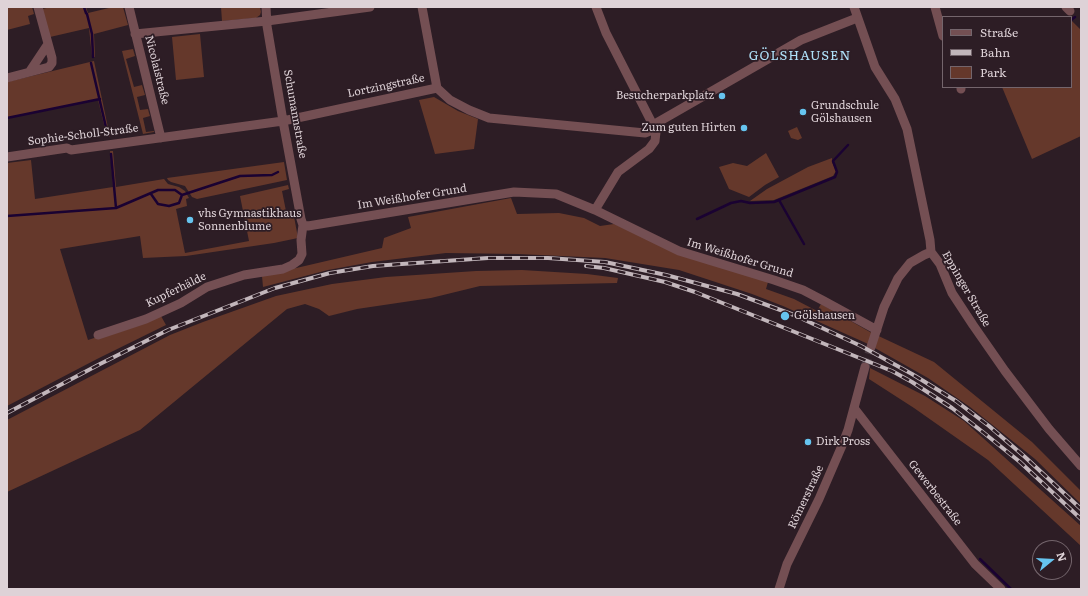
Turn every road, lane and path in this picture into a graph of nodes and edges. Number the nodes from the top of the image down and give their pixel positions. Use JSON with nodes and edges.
{"nodes":[{"id":1,"x":38,"y":7,"type":"edge"},
{"id":2,"x":129,"y":7,"type":"edge"},
{"id":3,"x":266,"y":7,"type":"edge"},
{"id":4,"x":370,"y":7,"type":"edge"},
{"id":5,"x":422,"y":7,"type":"edge"},
{"id":6,"x":596,"y":7,"type":"edge"},
{"id":7,"x":854,"y":7,"type":"edge"},
{"id":8,"x":935,"y":7,"type":"edge"},
{"id":9,"x":857,"y":18,"type":"junction"},
{"id":10,"x":267,"y":21,"type":"junction"},
{"id":11,"x":942,"y":32,"type":"edge"},
{"id":12,"x":136,"y":34,"type":"junction"},
{"id":13,"x":48,"y":44,"type":"junction"},
{"id":14,"x":30,"y":72,"type":"junction"},
{"id":15,"x":7,"y":78,"type":"edge"},
{"id":16,"x":437,"y":88,"type":"junction"},
{"id":17,"x":283,"y":121,"type":"junction"},
{"id":18,"x":653,"y":125,"type":"junction"},
{"id":19,"x":161,"y":138,"type":"junction"},
{"id":20,"x":7,"y":157,"type":"edge"},
{"id":21,"x":595,"y":210,"type":"junction"},
{"id":22,"x":303,"y":225,"type":"junction"},
{"id":23,"x":931,"y":252,"type":"junction"},
{"id":24,"x":877,"y":330,"type":"junction"},
{"id":25,"x":98,"y":334,"type":"dead end"},
{"id":26,"x":871,"y":347,"type":"tunnel mouth"},
{"id":27,"x":865,"y":367,"type":"tunnel mouth"},
{"id":28,"x":854,"y":408,"type":"junction"},
{"id":29,"x":1081,"y":466,"type":"edge"},
{"id":30,"x":779,"y":589,"type":"edge"},
{"id":31,"x":1001,"y":589,"type":"edge"}],
"edges":[{"from":1,"to":13,"type":"street"},
{"from":2,"to":12,"type":"street","name":"Nicolaistraße"},
{"from":3,"to":10,"type":"street","name":"Schumannstraße"},
{"from":4,"to":10,"type":"street"},
{"from":5,"to":16,"type":"street"},
{"from":6,"to":18,"type":"street"},
{"from":7,"to":9,"type":"street","name":"Eppinger Straße"},
{"from":8,"to":11,"type":"street"},
{"from":9,"to":18,"type":"street"},
{"from":9,"to":23,"type":"street","name":"Eppinger Straße"},
{"from":10,"to":12,"type":"street"},
{"from":10,"to":17,"type":"street","name":"Schumannstraße"},
{"from":12,"to":19,"type":"street","name":"Nicolaistraße"},
{"from":13,"to":14,"type":"street"},
{"from":13,"to":14,"type":"street"},
{"from":14,"to":15,"type":"street"},
{"from":16,"to":17,"type":"street","name":"Lortzingstraße"},
{"from":16,"to":18,"type":"street","name":"Lortzingstraße"},
{"from":17,"to":19,"type":"street","name":"Lortzingstraße"},
{"from":17,"to":22,"type":"street","name":"Schumannstraße"},
{"from":18,"to":21,"type":"street"},
{"from":19,"to":20,"type":"street","name":"Sophie-Scholl-Straße"},
{"from":21,"to":22,"type":"street","name":"Im Weißhofer Grund"},
{"from":21,"to":24,"type":"street","name":"Im Weißhofer Grund"},
{"from":22,"to":25,"type":"street","name":"Kupferhälde"},
{"from":23,"to":24,"type":"street"},
{"from":23,"to":29,"type":"street","name":"Eppinger Straße"},
{"from":24,"to":26,"type":"street"},
{"from":27,"to":28,"type":"street","name":"Römerstraße"},
{"from":28,"to":30,"type":"street","name":"Römerstraße"},
{"from":28,"to":31,"type":"street","name":"Gewerbestraße"}]}
